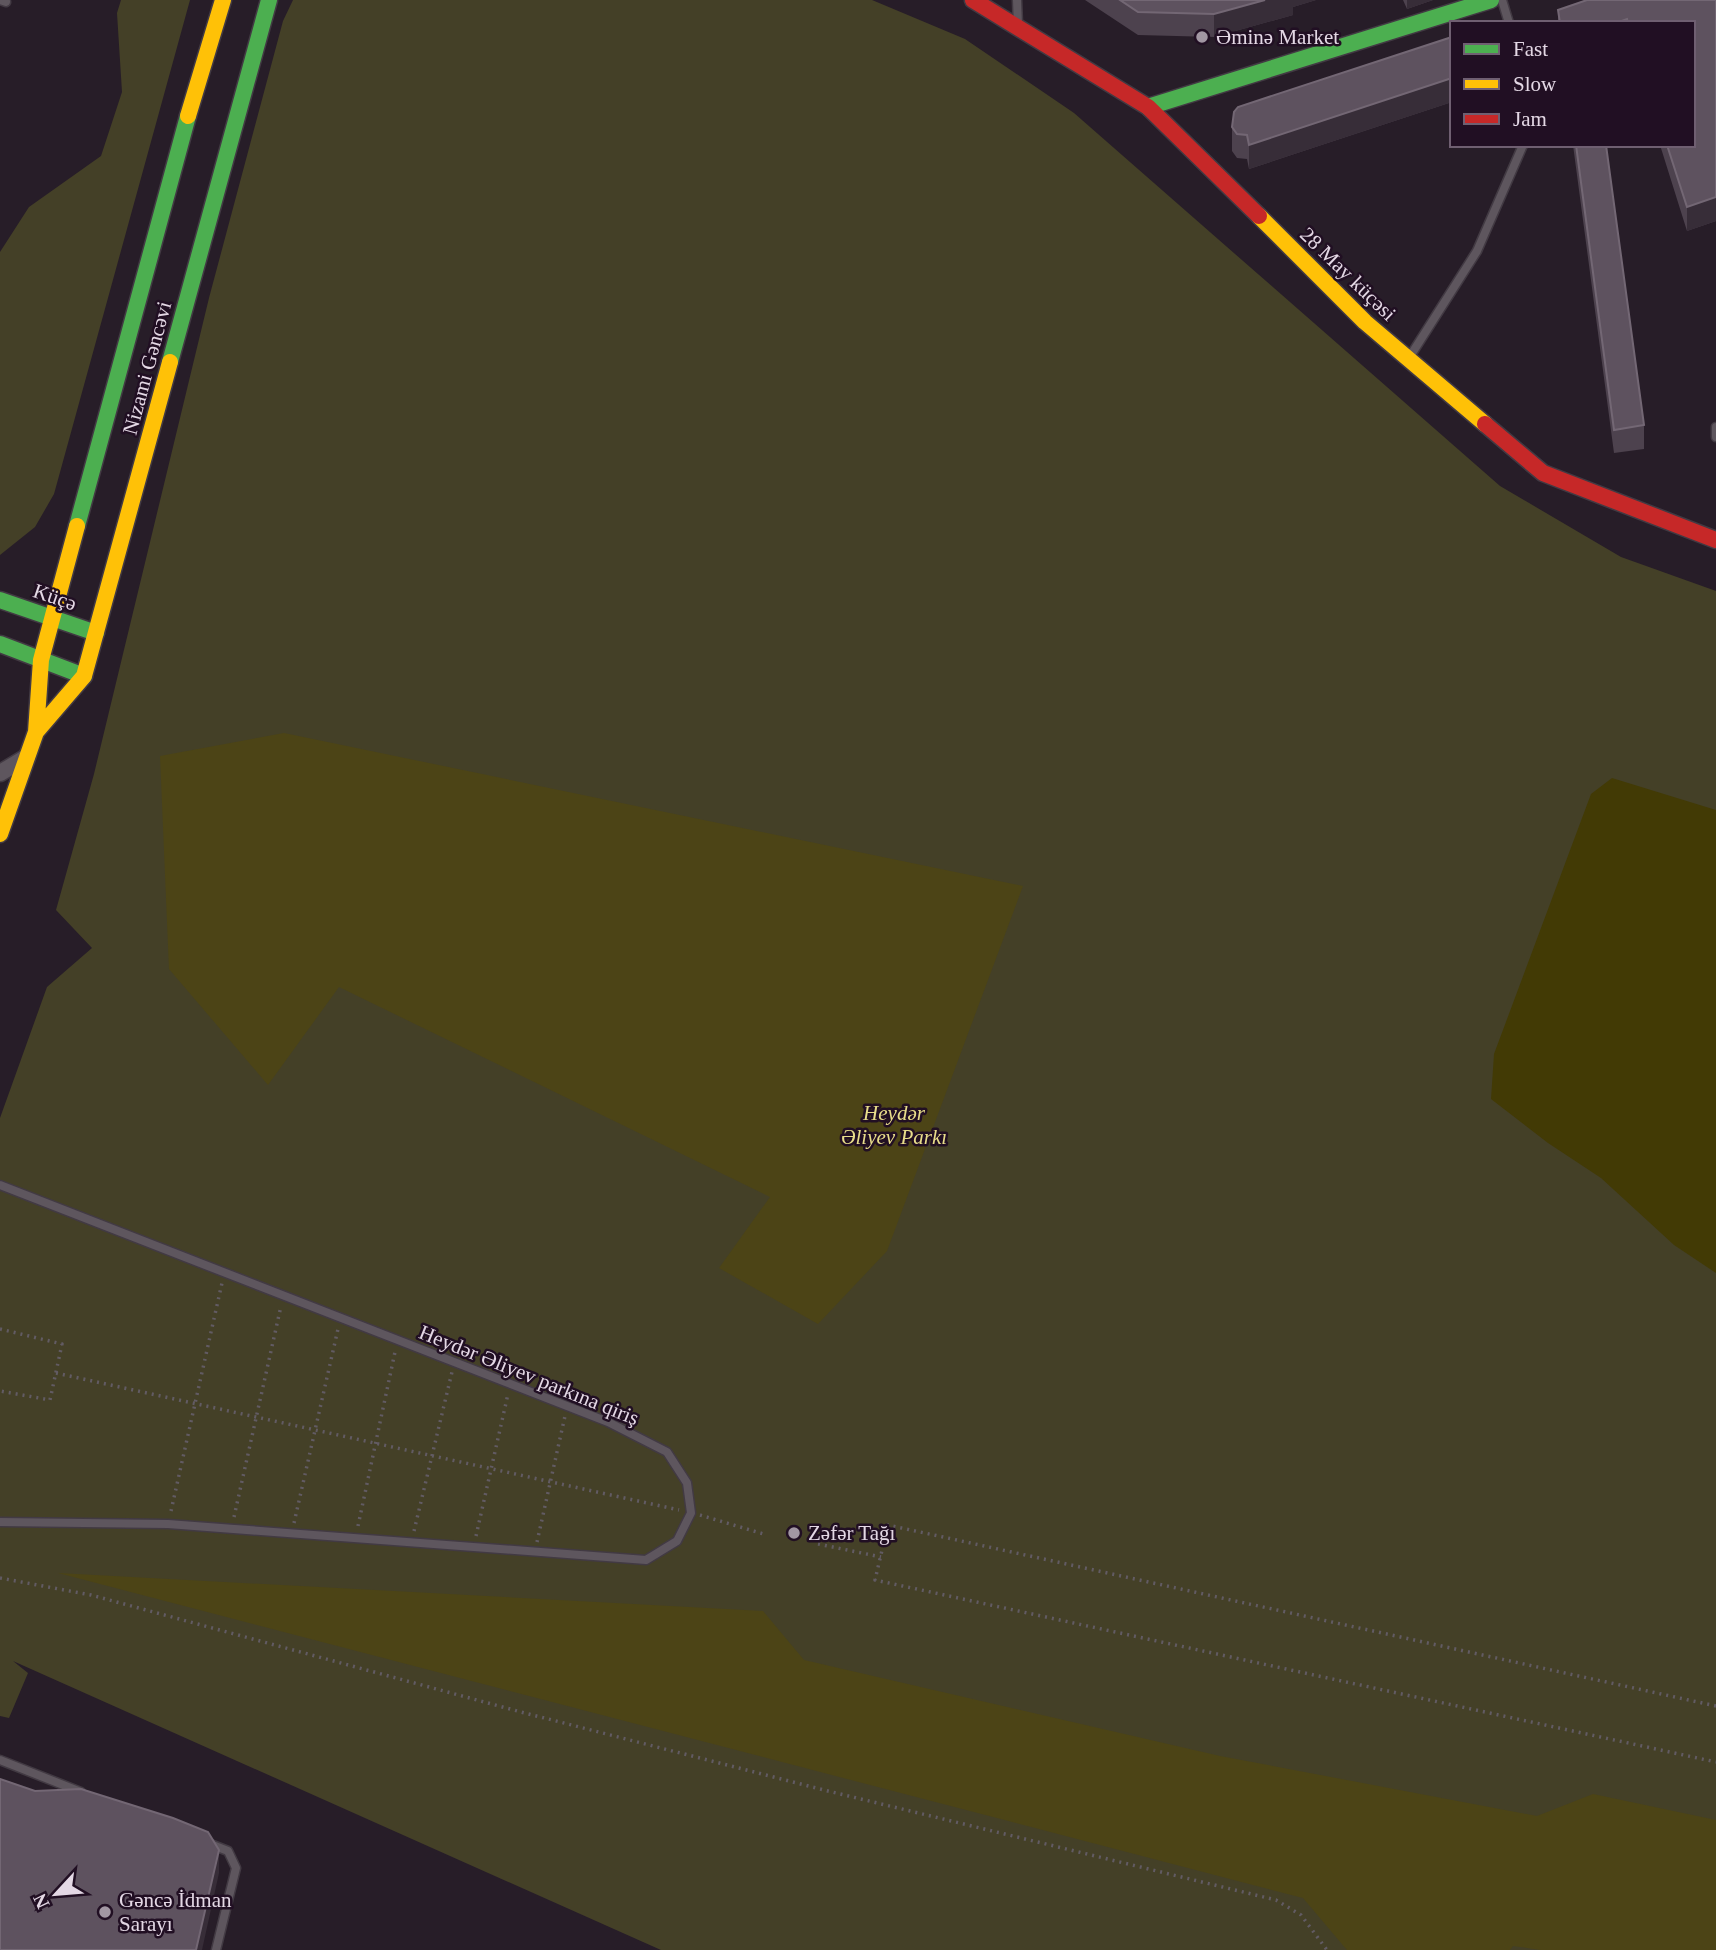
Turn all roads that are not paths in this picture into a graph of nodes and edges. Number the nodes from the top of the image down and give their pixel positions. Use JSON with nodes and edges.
{"nodes":[{"id":1,"x":223,"y":0,"type":"edge"},
{"id":2,"x":269,"y":0,"type":"edge"},
{"id":3,"x":972,"y":0,"type":"edge"},
{"id":4,"x":1017,"y":0,"type":"edge"},
{"id":5,"x":1490,"y":0,"type":"edge"},
{"id":6,"x":1502,"y":0,"type":"edge"},
{"id":7,"x":1508,"y":21,"type":"edge"},
{"id":8,"x":1019,"y":28,"type":"junction"},
{"id":9,"x":1148,"y":107,"type":"junction"},
{"id":10,"x":1521,"y":147,"type":"edge"},
{"id":11,"x":1409,"y":359,"type":"junction"},
{"id":12,"x":1716,"y":427,"type":"edge"},
{"id":13,"x":1716,"y":437,"type":"edge"},
{"id":14,"x":1716,"y":540,"type":"edge"},
{"id":15,"x":0,"y":600,"type":"edge"},
{"id":16,"x":52,"y":618,"type":"junction"},
{"id":17,"x":96,"y":633,"type":"junction"},
{"id":18,"x":0,"y":644,"type":"edge"},
{"id":19,"x":41,"y":660,"type":"junction"},
{"id":20,"x":83,"y":676,"type":"junction"},
{"id":21,"x":36,"y":732,"type":"junction"},
{"id":22,"x":27,"y":757,"type":"junction"},
{"id":23,"x":0,"y":774,"type":"edge"},
{"id":24,"x":0,"y":834,"type":"edge"},
{"id":25,"x":0,"y":1185,"type":"edge"},
{"id":26,"x":0,"y":1522,"type":"edge"},
{"id":27,"x":0,"y":1760,"type":"edge"},
{"id":28,"x":89,"y":1796,"type":"edge"},
{"id":29,"x":203,"y":1841,"type":"edge"},
{"id":30,"x":216,"y":1950,"type":"edge"}],
"edges":[{"from":1,"to":16,"type":"main road","name":"Nizami Gəncəvi"},
{"from":2,"to":17,"type":"main road","name":"Nizami Gəncəvi"},
{"from":3,"to":8,"type":"main road","name":"28 May küçəsi"},
{"from":4,"to":8,"type":"lane"},
{"from":5,"to":9,"type":"main road"},
{"from":6,"to":7,"type":"lane"},
{"from":8,"to":9,"type":"main road","name":"28 May küçəsi"},
{"from":9,"to":11,"type":"main road","name":"28 May küçəsi"},
{"from":10,"to":11,"type":"lane"},
{"from":11,"to":14,"type":"main road","name":"28 May küçəsi"},
{"from":12,"to":13,"type":"lane"},
{"from":15,"to":16,"type":"main road","name":"Küçə"},
{"from":16,"to":17,"type":"main road","name":"Küçə"},
{"from":16,"to":19,"type":"main road","name":"Nizami Gəncəvi"},
{"from":17,"to":20,"type":"main road","name":"Nizami Gəncəvi"},
{"from":18,"to":19,"type":"main road"},
{"from":19,"to":20,"type":"main road"},
{"from":19,"to":21,"type":"main road","name":"Nizami Gəncəvi"},
{"from":20,"to":21,"type":"main road","name":"Nizami Gəncəvi"},
{"from":21,"to":22,"type":"main road","name":"Nizami Gəncəvi"},
{"from":22,"to":23,"type":"street"},
{"from":22,"to":24,"type":"main road","name":"Nizami Gəncəvi"},
{"from":25,"to":26,"type":"lane","name":"Heydər Əliyev parkına qiriş"},
{"from":27,"to":28,"type":"lane"},
{"from":29,"to":30,"type":"lane"}]}
